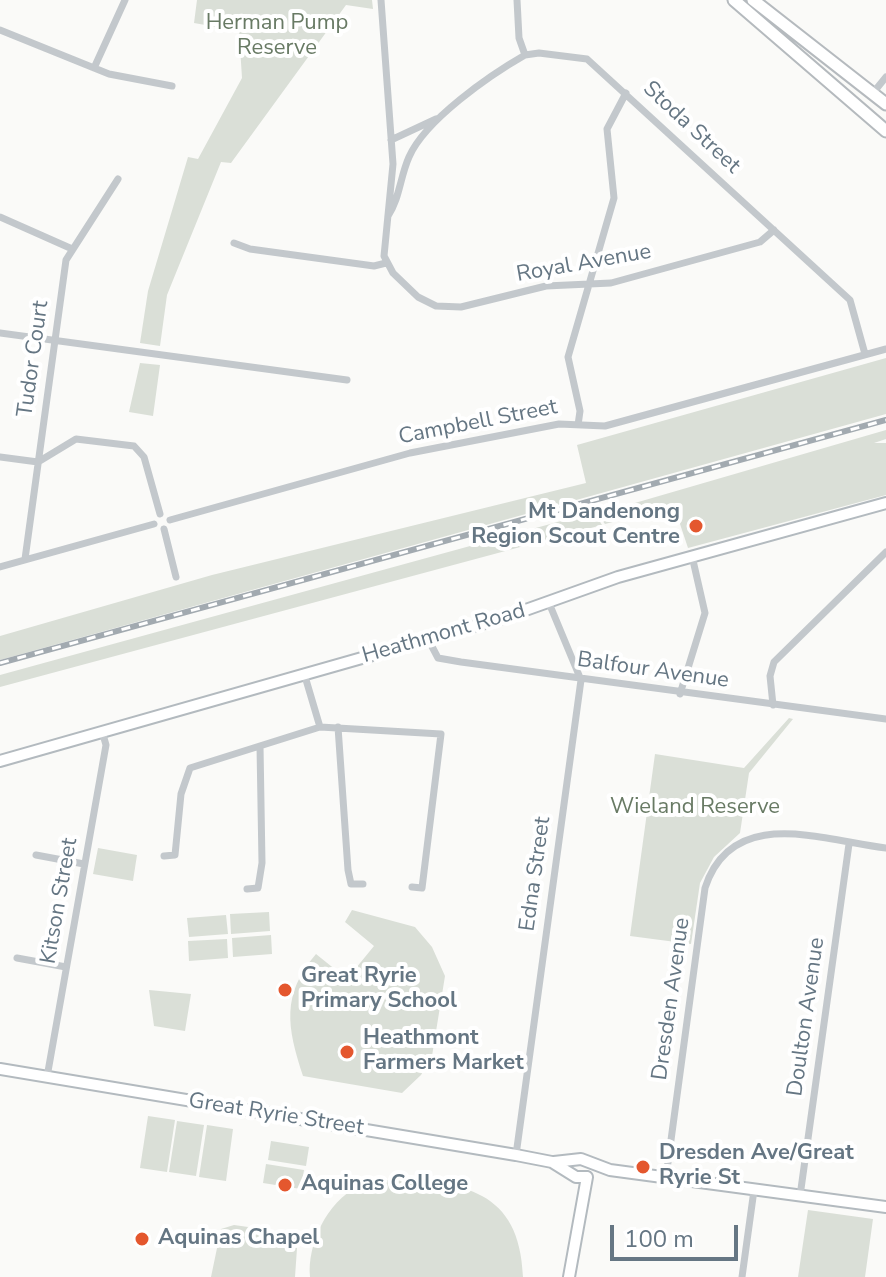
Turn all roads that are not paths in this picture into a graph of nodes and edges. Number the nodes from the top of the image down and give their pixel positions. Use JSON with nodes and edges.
{"nodes":[{"id":1,"x":125,"y":0,"type":"edge"},
{"id":2,"x":381,"y":0,"type":"edge"},
{"id":3,"x":517,"y":0,"type":"edge"},
{"id":4,"x":734,"y":0,"type":"edge"},
{"id":5,"x":753,"y":0,"type":"edge"},
{"id":6,"x":768,"y":0,"type":"edge"},
{"id":7,"x":777,"y":21,"type":"junction"},
{"id":8,"x":0,"y":30,"type":"edge"},
{"id":9,"x":525,"y":55,"type":"junction"},
{"id":10,"x":94,"y":68,"type":"junction"},
{"id":11,"x":886,"y":77,"type":"edge"},
{"id":12,"x":172,"y":86,"type":"dead end"},
{"id":13,"x":626,"y":93,"type":"junction"},
{"id":14,"x":873,"y":93,"type":"junction"},
{"id":15,"x":886,"y":104,"type":"edge"},
{"id":16,"x":860,"y":110,"type":"junction"},
{"id":17,"x":441,"y":117,"type":"junction"},
{"id":18,"x":886,"y":131,"type":"edge"},
{"id":19,"x":391,"y":140,"type":"junction"},
{"id":20,"x":118,"y":179,"type":"dead end"},
{"id":21,"x":388,"y":216,"type":"junction"},
{"id":22,"x":0,"y":217,"type":"edge"},
{"id":23,"x":774,"y":230,"type":"junction"},
{"id":24,"x":234,"y":243,"type":"dead end"},
{"id":25,"x":70,"y":248,"type":"junction"},
{"id":26,"x":386,"y":263,"type":"junction"},
{"id":27,"x":588,"y":284,"type":"junction"},
{"id":28,"x":0,"y":333,"type":"edge"},
{"id":29,"x":55,"y":340,"type":"junction"},
{"id":30,"x":886,"y":349,"type":"edge"},
{"id":31,"x":865,"y":354,"type":"junction"},
{"id":32,"x":347,"y":380,"type":"dead end"},
{"id":33,"x":578,"y":425,"type":"junction"},
{"id":34,"x":0,"y":457,"type":"edge"},
{"id":35,"x":38,"y":462,"type":"junction"},
{"id":36,"x":886,"y":503,"type":"edge"},
{"id":37,"x":160,"y":514,"type":"junction"},
{"id":38,"x":170,"y":520,"type":"junction"},
{"id":39,"x":154,"y":524,"type":"junction"},
{"id":40,"x":164,"y":529,"type":"junction"},
{"id":41,"x":886,"y":552,"type":"edge"},
{"id":42,"x":692,"y":556,"type":"junction"},
{"id":43,"x":25,"y":559,"type":"junction"},
{"id":44,"x":0,"y":567,"type":"edge"},
{"id":45,"x":176,"y":577,"type":"dead end"},
{"id":46,"x":549,"y":603,"type":"junction"},
{"id":47,"x":428,"y":639,"type":"junction"},
{"id":48,"x":304,"y":673,"type":"junction"},
{"id":49,"x":581,"y":680,"type":"junction"},
{"id":50,"x":680,"y":694,"type":"junction"},
{"id":51,"x":773,"y":705,"type":"junction"},
{"id":52,"x":886,"y":719,"type":"edge"},
{"id":53,"x":320,"y":727,"type":"junction"},
{"id":54,"x":338,"y":727,"type":"junction"},
{"id":55,"x":102,"y":731,"type":"junction"},
{"id":56,"x":260,"y":746,"type":"junction"},
{"id":57,"x":0,"y":761,"type":"edge"},
{"id":58,"x":849,"y":844,"type":"junction"},
{"id":59,"x":886,"y":848,"type":"edge"},
{"id":60,"x":36,"y":855,"type":"dead end"},
{"id":61,"x":164,"y":856,"type":"dead end"},
{"id":62,"x":84,"y":864,"type":"junction"},
{"id":63,"x":363,"y":884,"type":"dead end"},
{"id":64,"x":412,"y":887,"type":"dead end"},
{"id":65,"x":258,"y":888,"type":"junction"},
{"id":66,"x":247,"y":889,"type":"dead end"},
{"id":67,"x":268,"y":889,"type":"dead end"},
{"id":68,"x":17,"y":958,"type":"dead end"},
{"id":69,"x":66,"y":967,"type":"junction"},
{"id":70,"x":0,"y":1069,"type":"edge"},
{"id":71,"x":47,"y":1077,"type":"junction"},
{"id":72,"x":516,"y":1155,"type":"junction"},
{"id":73,"x":583,"y":1161,"type":"junction"},
{"id":74,"x":552,"y":1162,"type":"junction"},
{"id":75,"x":610,"y":1170,"type":"junction"},
{"id":76,"x":572,"y":1174,"type":"junction"},
{"id":77,"x":588,"y":1176,"type":"junction"},
{"id":78,"x":666,"y":1177,"type":"junction"},
{"id":79,"x":754,"y":1190,"type":"junction"},
{"id":80,"x":800,"y":1196,"type":"junction"},
{"id":81,"x":886,"y":1207,"type":"edge"},
{"id":82,"x":579,"y":1210,"type":"junction"},
{"id":83,"x":569,"y":1277,"type":"edge"},
{"id":84,"x":742,"y":1277,"type":"edge"}],
"edges":[{"from":1,"to":10,"type":"street"},
{"from":2,"to":19,"type":"street"},
{"from":3,"to":9,"type":"street"},
{"from":4,"to":16,"type":"main road"},
{"from":5,"to":7,"type":"main road"},
{"from":6,"to":7,"type":"street"},
{"from":7,"to":14,"type":"main road"},
{"from":8,"to":10,"type":"street"},
{"from":9,"to":13,"type":"street","name":"Stoda Street"},
{"from":9,"to":17,"type":"street"},
{"from":10,"to":12,"type":"street"},
{"from":11,"to":14,"type":"street"},
{"from":13,"to":23,"type":"street","name":"Stoda Street"},
{"from":13,"to":27,"type":"street"},
{"from":14,"to":15,"type":"main road"},
{"from":14,"to":16,"type":"main road"},
{"from":16,"to":18,"type":"main road"},
{"from":17,"to":19,"type":"street"},
{"from":17,"to":21,"type":"street"},
{"from":19,"to":21,"type":"street"},
{"from":20,"to":25,"type":"street","name":"Tudor Court"},
{"from":21,"to":26,"type":"street"},
{"from":22,"to":25,"type":"street"},
{"from":23,"to":27,"type":"street","name":"Royal Avenue"},
{"from":23,"to":31,"type":"street","name":"Stoda Street"},
{"from":24,"to":26,"type":"street"},
{"from":25,"to":29,"type":"street","name":"Tudor Court"},
{"from":26,"to":27,"type":"street","name":"Royal Avenue"},
{"from":27,"to":33,"type":"street"},
{"from":28,"to":29,"type":"street"},
{"from":29,"to":32,"type":"street"},
{"from":29,"to":35,"type":"street","name":"Tudor Court"},
{"from":30,"to":31,"type":"street","name":"Campbell Street"},
{"from":31,"to":33,"type":"street","name":"Campbell Street"},
{"from":33,"to":38,"type":"street","name":"Campbell Street"},
{"from":34,"to":35,"type":"street"},
{"from":35,"to":37,"type":"street"},
{"from":35,"to":43,"type":"street","name":"Tudor Court"},
{"from":36,"to":42,"type":"street","name":"Heathmont Road"},
{"from":37,"to":38,"type":"street"},
{"from":37,"to":39,"type":"street"},
{"from":38,"to":40,"type":"street"},
{"from":39,"to":40,"type":"street"},
{"from":39,"to":43,"type":"street"},
{"from":40,"to":45,"type":"street"},
{"from":41,"to":51,"type":"street"},
{"from":42,"to":46,"type":"street","name":"Heathmont Road"},
{"from":42,"to":50,"type":"street"},
{"from":43,"to":44,"type":"street"},
{"from":46,"to":47,"type":"street","name":"Heathmont Road"},
{"from":46,"to":49,"type":"street"},
{"from":47,"to":48,"type":"street","name":"Heathmont Road"},
{"from":47,"to":49,"type":"street","name":"Balfour Avenue"},
{"from":48,"to":53,"type":"street"},
{"from":48,"to":55,"type":"street","name":"Heathmont Road"},
{"from":49,"to":50,"type":"street","name":"Balfour Avenue"},
{"from":49,"to":72,"type":"street","name":"Edna Street"},
{"from":50,"to":51,"type":"street","name":"Balfour Avenue"},
{"from":51,"to":52,"type":"street","name":"Balfour Avenue"},
{"from":53,"to":54,"type":"street"},
{"from":53,"to":56,"type":"street"},
{"from":54,"to":63,"type":"street"},
{"from":54,"to":64,"type":"street"},
{"from":55,"to":57,"type":"street","name":"Heathmont Road"},
{"from":55,"to":62,"type":"street","name":"Kitson Street"},
{"from":56,"to":61,"type":"street"},
{"from":56,"to":65,"type":"street"},
{"from":58,"to":59,"type":"street"},
{"from":58,"to":78,"type":"street","name":"Dresden Avenue"},
{"from":58,"to":80,"type":"street","name":"Doulton Avenue"},
{"from":60,"to":62,"type":"street"},
{"from":62,"to":69,"type":"street","name":"Kitson Street"},
{"from":65,"to":66,"type":"street"},
{"from":65,"to":67,"type":"street"},
{"from":68,"to":69,"type":"street"},
{"from":69,"to":71,"type":"street","name":"Kitson Street"},
{"from":70,"to":71,"type":"street","name":"Great Ryrie Street"},
{"from":71,"to":72,"type":"street","name":"Great Ryrie Street"},
{"from":72,"to":74,"type":"street","name":"Great Ryrie Street"},
{"from":73,"to":74,"type":"street","name":"Great Ryrie Street"},
{"from":73,"to":75,"type":"street","name":"Great Ryrie Street"},
{"from":73,"to":76,"type":"street"},
{"from":73,"to":77,"type":"street"},
{"from":74,"to":76,"type":"street","name":"Great Ryrie Street"},
{"from":75,"to":77,"type":"street","name":"Great Ryrie Street"},
{"from":75,"to":78,"type":"street","name":"Great Ryrie Street"},
{"from":76,"to":77,"type":"street","name":"Great Ryrie Street"},
{"from":76,"to":82,"type":"street"},
{"from":77,"to":82,"type":"street"},
{"from":78,"to":79,"type":"street","name":"Great Ryrie Street"},
{"from":79,"to":80,"type":"street","name":"Great Ryrie Street"},
{"from":79,"to":84,"type":"street"},
{"from":80,"to":81,"type":"street","name":"Great Ryrie Street"},
{"from":82,"to":83,"type":"street"}]}
